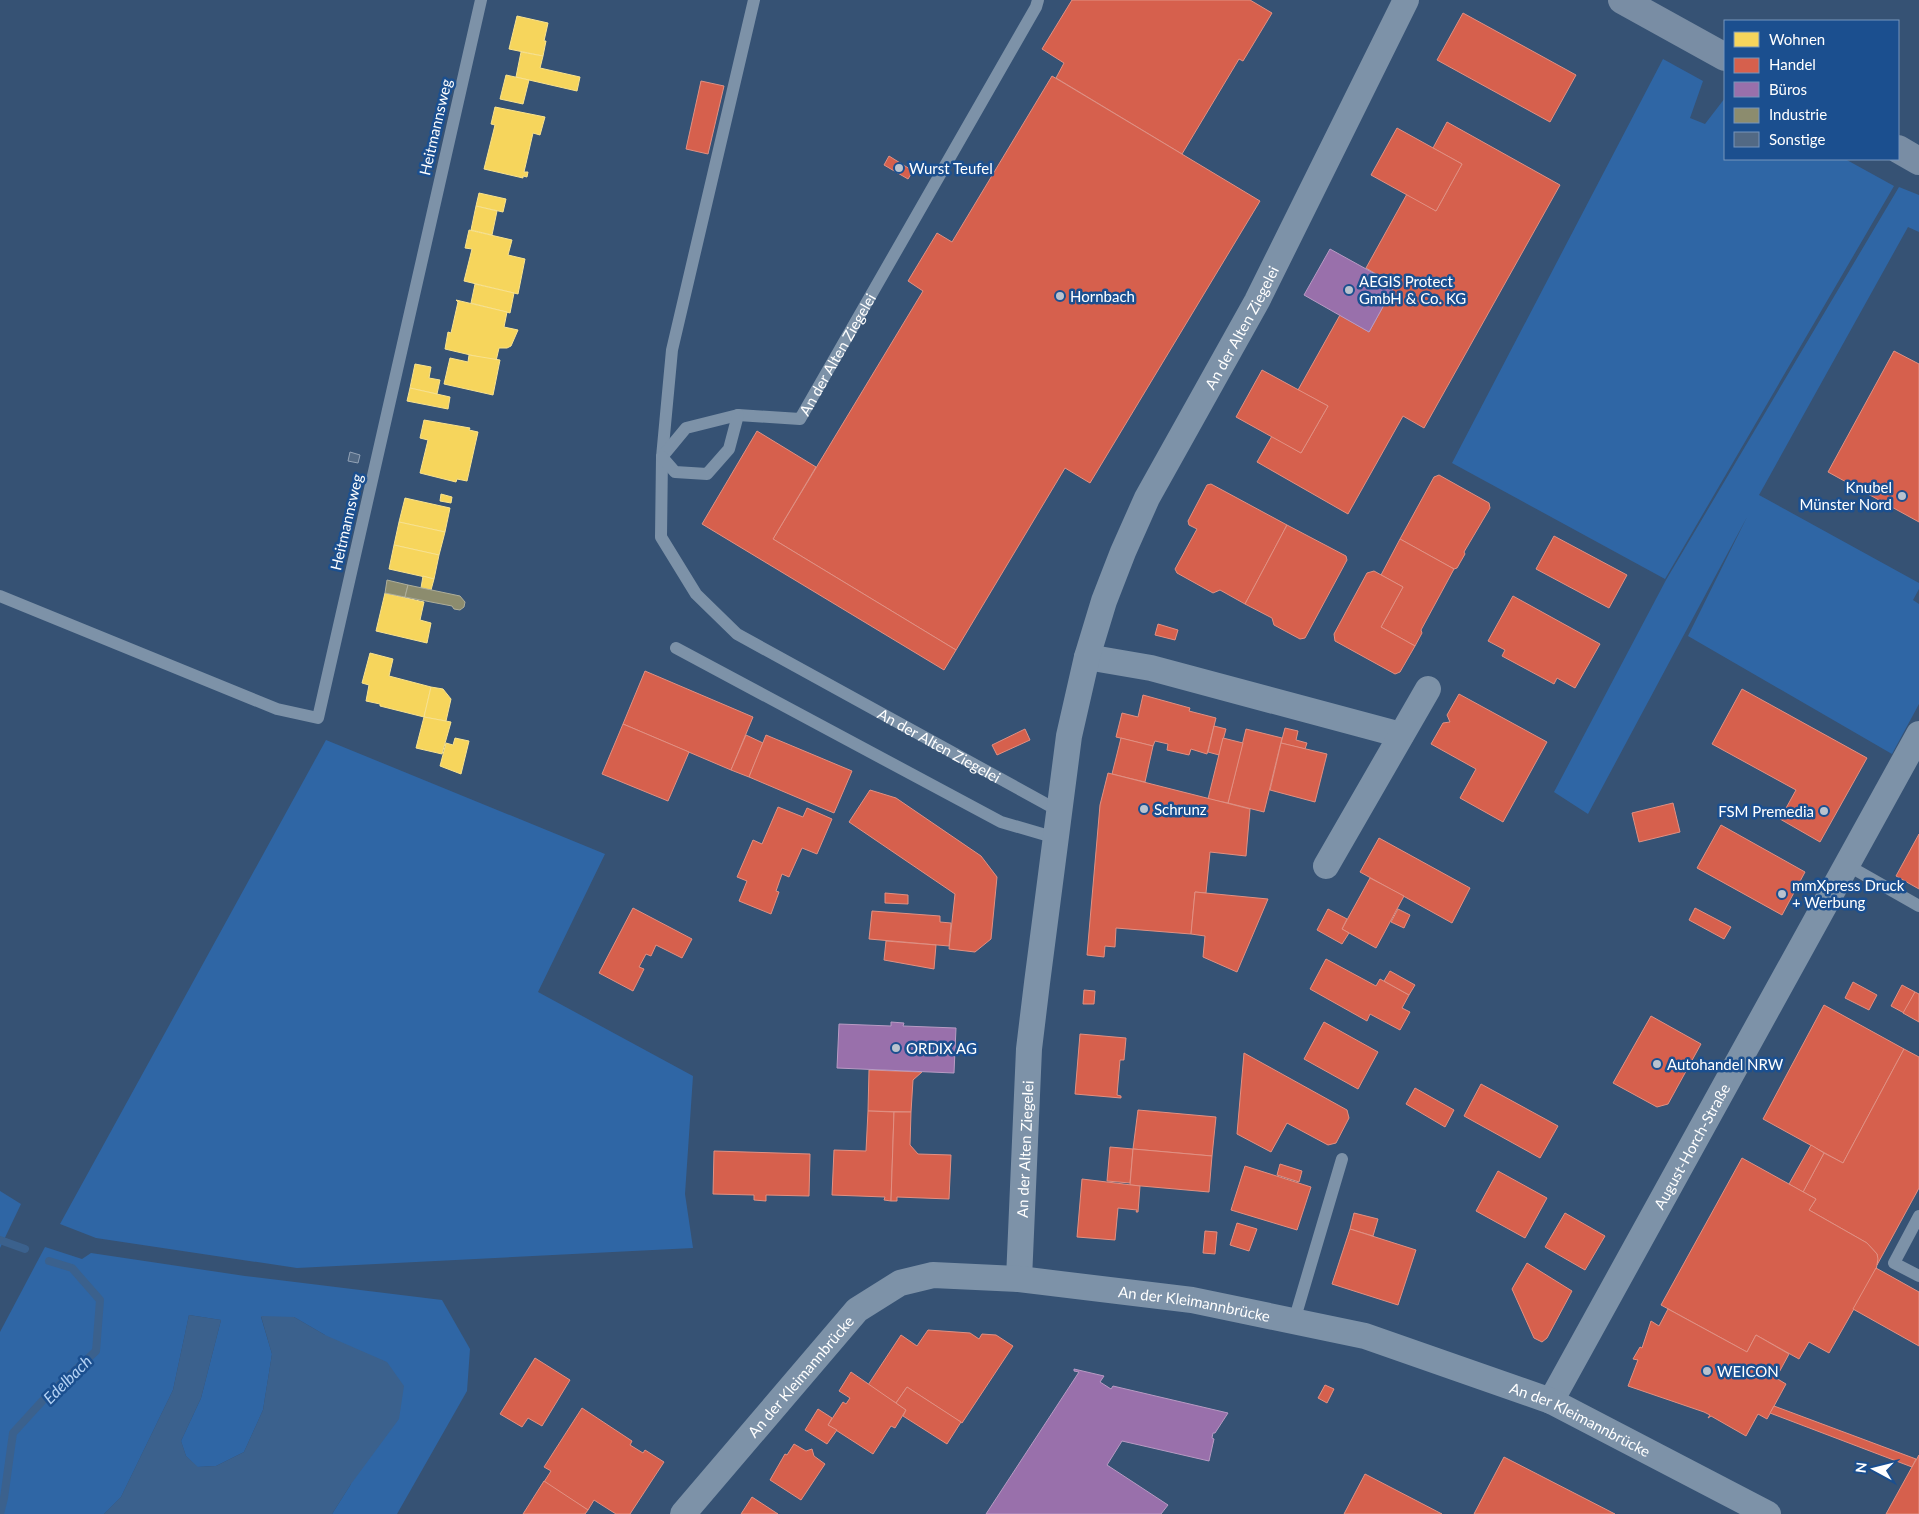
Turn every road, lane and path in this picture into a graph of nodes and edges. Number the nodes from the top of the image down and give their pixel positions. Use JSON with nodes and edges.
{"nodes":[{"id":1,"x":481,"y":0,"type":"edge"},
{"id":2,"x":754,"y":0,"type":"edge"},
{"id":3,"x":1038,"y":0,"type":"edge"},
{"id":4,"x":1406,"y":0,"type":"edge"},
{"id":5,"x":1622,"y":0,"type":"edge"},
{"id":6,"x":1724,"y":55,"type":"edge"},
{"id":7,"x":1899,"y":150,"type":"edge"},
{"id":8,"x":1919,"y":161,"type":"edge"},
{"id":9,"x":738,"y":415,"type":"junction"},
{"id":10,"x":662,"y":457,"type":"junction"},
{"id":11,"x":0,"y":596,"type":"edge"},
{"id":12,"x":676,"y":648,"type":"dead end"},
{"id":13,"x":1087,"y":657,"type":"junction"},
{"id":14,"x":1428,"y":689,"type":"dead end"},
{"id":15,"x":1919,"y":734,"type":"edge"},
{"id":16,"x":1401,"y":735,"type":"junction"},
{"id":17,"x":1059,"y":811,"type":"junction"},
{"id":18,"x":1056,"y":838,"type":"junction"},
{"id":19,"x":1847,"y":865,"type":"junction"},
{"id":20,"x":1326,"y":866,"type":"dead end"},
{"id":21,"x":1919,"y":906,"type":"edge"},
{"id":22,"x":1342,"y":1159,"type":"dead end"},
{"id":23,"x":1919,"y":1216,"type":"edge"},
{"id":24,"x":1919,"y":1276,"type":"edge"},
{"id":25,"x":1019,"y":1279,"type":"junction"},
{"id":26,"x":1294,"y":1321,"type":"junction"},
{"id":27,"x":1551,"y":1401,"type":"junction"},
{"id":28,"x":683,"y":1514,"type":"edge"},
{"id":29,"x":1768,"y":1514,"type":"edge"}],
"edges":[{"from":1,"to":11,"type":"lane","name":"Heitmannsweg"},
{"from":2,"to":10,"type":"lane","name":"An der Alten Ziegelei"},
{"from":3,"to":9,"type":"lane","name":"An der Alten Ziegelei"},
{"from":4,"to":13,"type":"street","name":"An der Alten Ziegelei"},
{"from":5,"to":6,"type":"main road"},
{"from":7,"to":8,"type":"main road"},
{"from":9,"to":10,"type":"lane","name":"An der Alten Ziegelei"},
{"from":9,"to":10,"type":"lane"},
{"from":10,"to":17,"type":"lane","name":"An der Alten Ziegelei"},
{"from":12,"to":18,"type":"lane"},
{"from":13,"to":16,"type":"street"},
{"from":13,"to":17,"type":"street","name":"An der Alten Ziegelei"},
{"from":14,"to":16,"type":"street"},
{"from":15,"to":19,"type":"street","name":"August-Horch-Straße"},
{"from":16,"to":20,"type":"street"},
{"from":17,"to":18,"type":"street","name":"An der Alten Ziegelei"},
{"from":18,"to":25,"type":"street","name":"An der Alten Ziegelei"},
{"from":19,"to":21,"type":"lane"},
{"from":19,"to":27,"type":"street","name":"August-Horch-Straße"},
{"from":22,"to":26,"type":"lane"},
{"from":23,"to":24,"type":"lane"},
{"from":25,"to":26,"type":"street","name":"An der Kleimannbrücke"},
{"from":25,"to":28,"type":"street","name":"An der Kleimannbrücke"},
{"from":26,"to":27,"type":"street","name":"An der Kleimannbrücke"},
{"from":27,"to":29,"type":"street","name":"An der Kleimannbrücke"}]}
